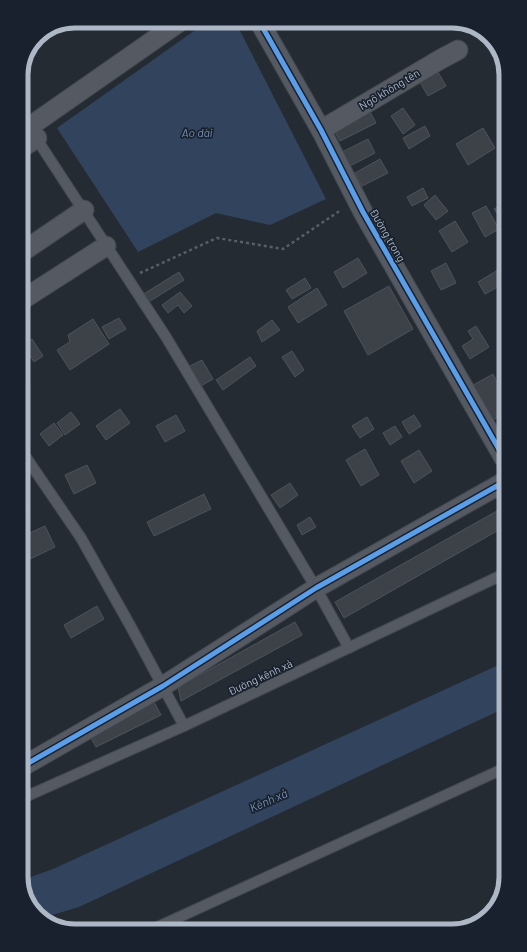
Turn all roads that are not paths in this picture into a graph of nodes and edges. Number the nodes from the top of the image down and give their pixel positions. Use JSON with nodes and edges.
{"nodes":[{"id":1,"x":171,"y":28,"type":"edge"},
{"id":2,"x":263,"y":28,"type":"edge"},
{"id":3,"x":458,"y":50,"type":"dead end"},
{"id":4,"x":321,"y":130,"type":"junction"},
{"id":5,"x":28,"y":131,"type":"edge"},
{"id":6,"x":28,"y":133,"type":"edge"},
{"id":7,"x":84,"y":210,"type":"junction"},
{"id":8,"x":106,"y":246,"type":"junction"},
{"id":9,"x":28,"y":248,"type":"edge"},
{"id":10,"x":28,"y":296,"type":"edge"},
{"id":11,"x":499,"y":449,"type":"edge"},
{"id":12,"x":28,"y":460,"type":"edge"},
{"id":13,"x":499,"y":485,"type":"edge"},
{"id":14,"x":499,"y":576,"type":"edge"},
{"id":15,"x":316,"y":588,"type":"junction"},
{"id":16,"x":349,"y":648,"type":"junction"},
{"id":17,"x":163,"y":686,"type":"junction"},
{"id":18,"x":184,"y":726,"type":"junction"},
{"id":19,"x":28,"y":763,"type":"edge"},
{"id":20,"x":499,"y":771,"type":"edge"},
{"id":21,"x":28,"y":796,"type":"edge"},
{"id":22,"x":164,"y":924,"type":"edge"}],
"edges":[{"from":1,"to":5,"type":"street"},
{"from":2,"to":4,"type":"street","name":"Đường trong"},
{"from":3,"to":4,"type":"street","name":"Ngõ không tên"},
{"from":4,"to":11,"type":"street","name":"Đường trong"},
{"from":6,"to":7,"type":"lane"},
{"from":7,"to":8,"type":"lane"},
{"from":7,"to":9,"type":"street"},
{"from":8,"to":10,"type":"street"},
{"from":8,"to":15,"type":"lane"},
{"from":12,"to":17,"type":"lane"},
{"from":13,"to":15,"type":"street"},
{"from":14,"to":16,"type":"lane","name":"Đường kênh xả"},
{"from":15,"to":16,"type":"lane"},
{"from":15,"to":17,"type":"street"},
{"from":16,"to":18,"type":"lane","name":"Đường kênh xả"},
{"from":17,"to":18,"type":"lane"},
{"from":17,"to":19,"type":"street"},
{"from":18,"to":21,"type":"lane","name":"Đường kênh xả"},
{"from":20,"to":22,"type":"lane"}]}
